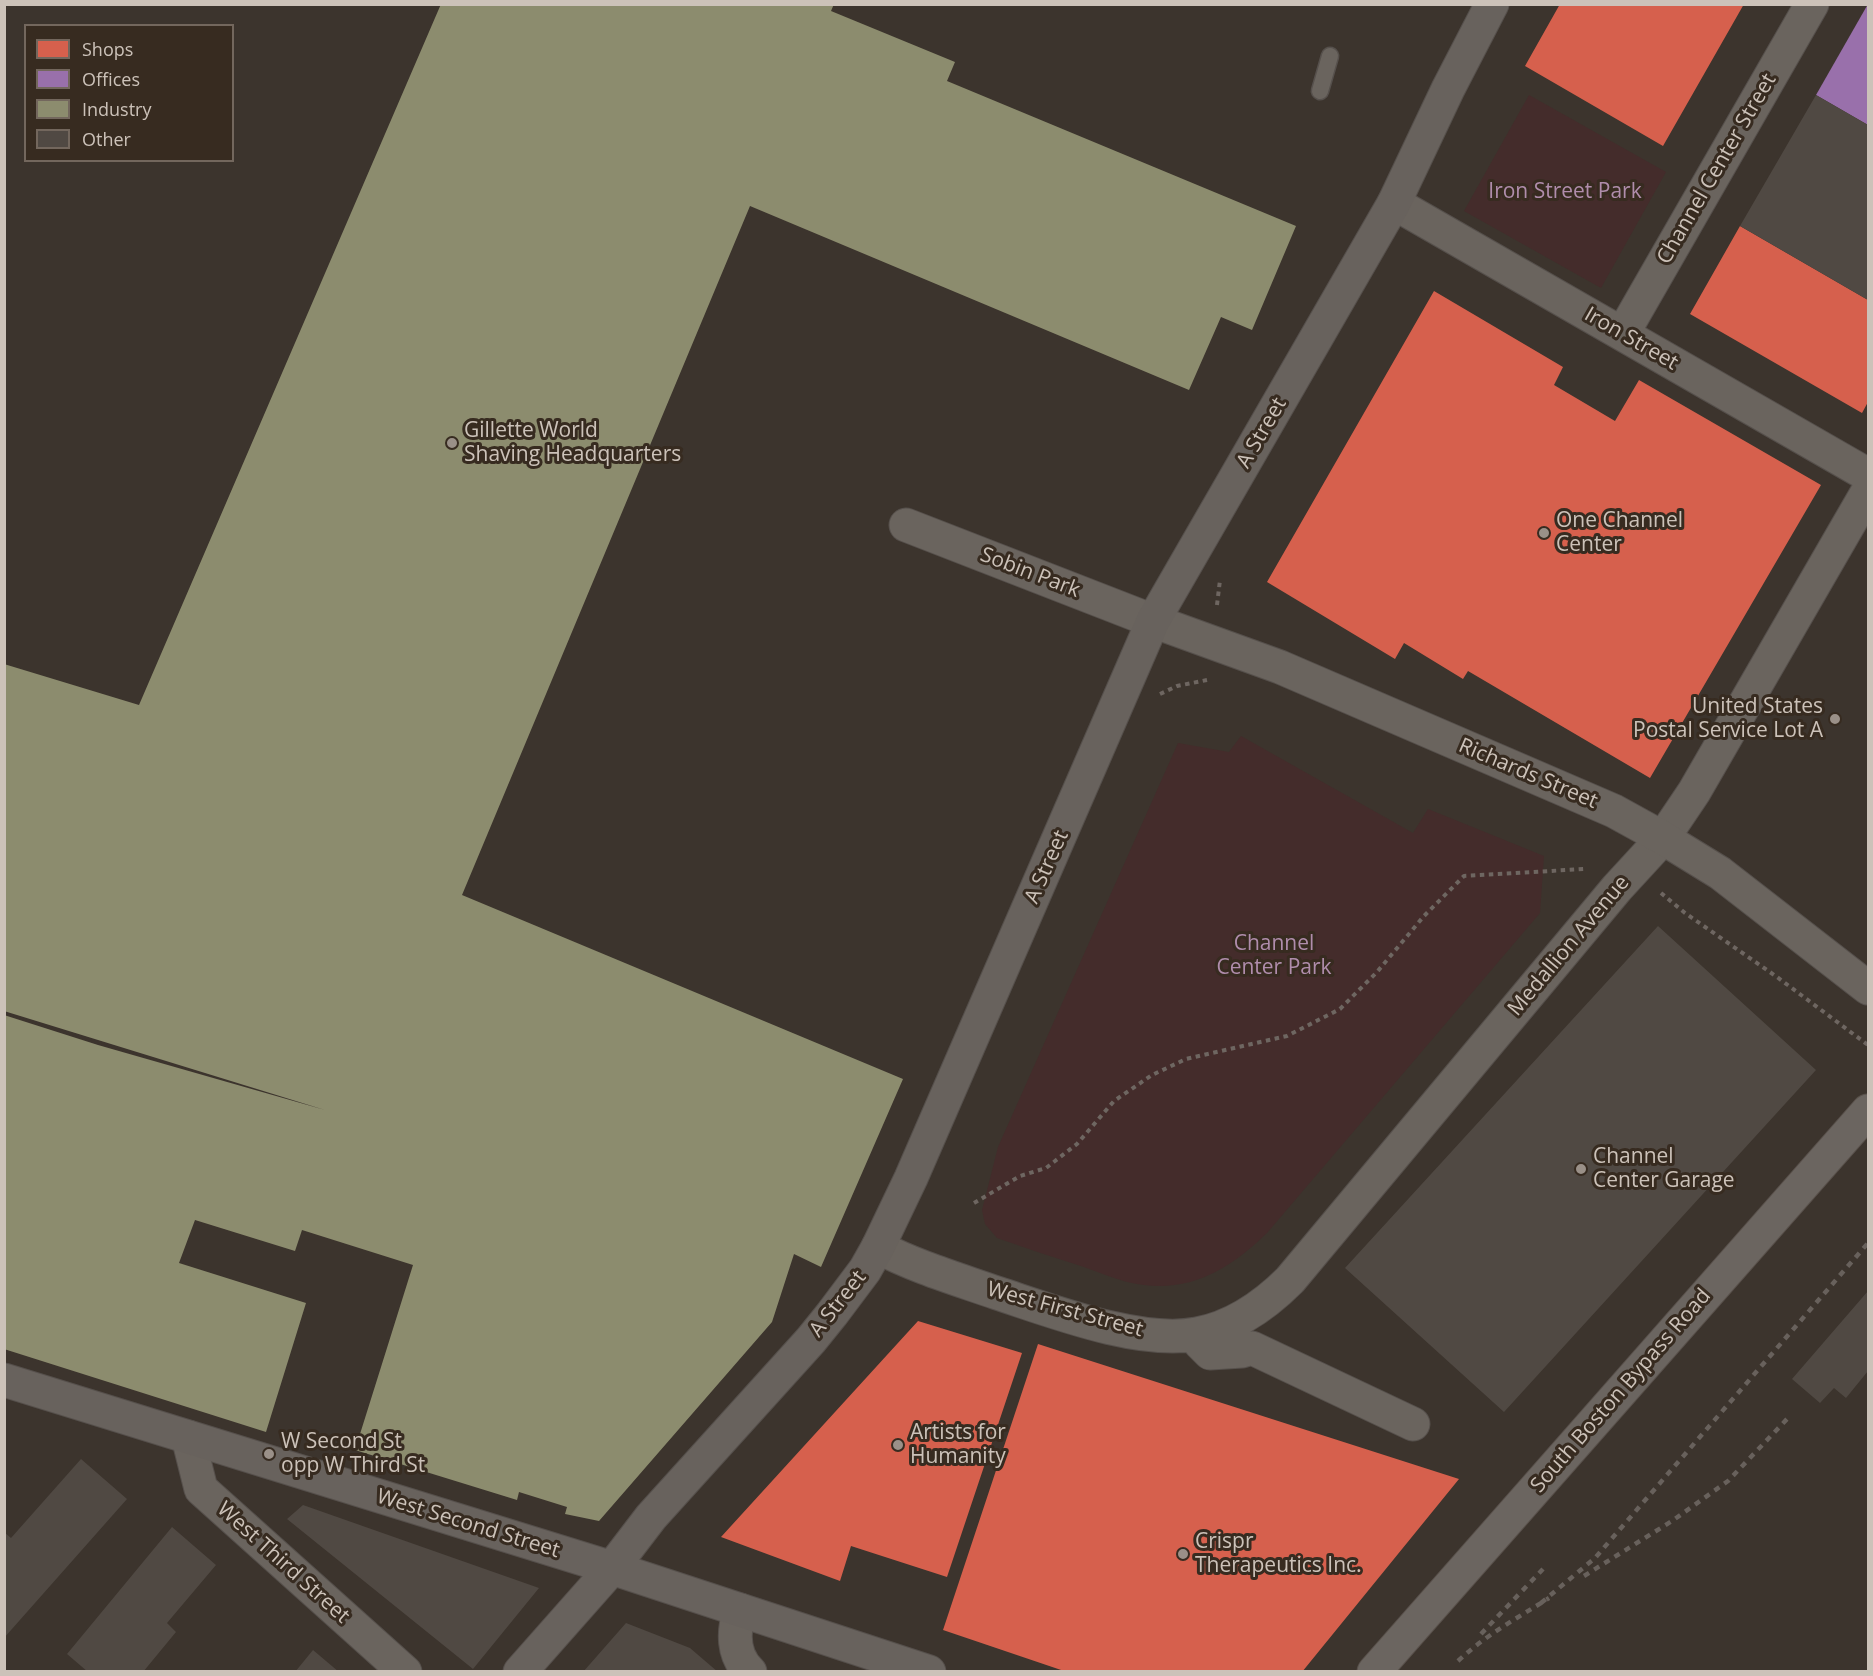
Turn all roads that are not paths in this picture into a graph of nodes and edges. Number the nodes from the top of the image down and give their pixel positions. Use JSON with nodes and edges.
{"nodes":[{"id":1,"x":1492,"y":4,"type":"edge"},
{"id":2,"x":1812,"y":4,"type":"edge"},
{"id":3,"x":1330,"y":56,"type":"dead end"},
{"id":4,"x":1320,"y":91,"type":"dead end"},
{"id":5,"x":1394,"y":203,"type":"junction"},
{"id":6,"x":1623,"y":333,"type":"junction"},
{"id":7,"x":1869,"y":475,"type":"edge"},
{"id":8,"x":1869,"y":491,"type":"edge"},
{"id":9,"x":906,"y":525,"type":"dead end"},
{"id":10,"x":1154,"y":621,"type":"junction"},
{"id":11,"x":1663,"y":838,"type":"junction"},
{"id":12,"x":1869,"y":988,"type":"edge"},
{"id":13,"x":1869,"y":1111,"type":"edge"},
{"id":14,"x":878,"y":1247,"type":"junction"},
{"id":15,"x":1196,"y":1334,"type":"junction"},
{"id":16,"x":4,"y":1380,"type":"edge"},
{"id":17,"x":1413,"y":1424,"type":"dead end"},
{"id":18,"x":188,"y":1437,"type":"junction"},
{"id":19,"x":612,"y":1568,"type":"junction"},
{"id":20,"x":740,"y":1610,"type":"junction"},
{"id":21,"x":405,"y":1671,"type":"edge"},
{"id":22,"x":520,"y":1671,"type":"edge"},
{"id":23,"x":750,"y":1671,"type":"edge"},
{"id":24,"x":929,"y":1671,"type":"edge"},
{"id":25,"x":1374,"y":1671,"type":"edge"}],
"edges":[{"from":1,"to":5,"type":"main road","name":"A Street"},
{"from":2,"to":6,"type":"street","name":"Channel Center Street"},
{"from":3,"to":4,"type":"lane"},
{"from":5,"to":6,"type":"street","name":"Iron Street"},
{"from":5,"to":10,"type":"main road","name":"A Street"},
{"from":6,"to":7,"type":"street","name":"Iron Street"},
{"from":8,"to":11,"type":"street","name":"Medallion Avenue"},
{"from":9,"to":10,"type":"street","name":"Sobin Park"},
{"from":10,"to":11,"type":"street","name":"Richards Street"},
{"from":10,"to":14,"type":"main road","name":"A Street"},
{"from":11,"to":12,"type":"street","name":"Richards Street"},
{"from":11,"to":15,"type":"street","name":"Medallion Avenue"},
{"from":13,"to":25,"type":"main road","name":"South Boston Bypass Road"},
{"from":14,"to":15,"type":"street","name":"West First Street"},
{"from":14,"to":19,"type":"main road","name":"A Street"},
{"from":15,"to":17,"type":"street"},
{"from":16,"to":18,"type":"main road","name":"West Second Street"},
{"from":18,"to":19,"type":"main road","name":"West Second Street"},
{"from":18,"to":21,"type":"street","name":"West Third Street"},
{"from":19,"to":20,"type":"main road","name":"West Second Street"},
{"from":19,"to":22,"type":"main road","name":"A Street"},
{"from":20,"to":23,"type":"street"},
{"from":20,"to":24,"type":"main road","name":"West Second Street"}]}
